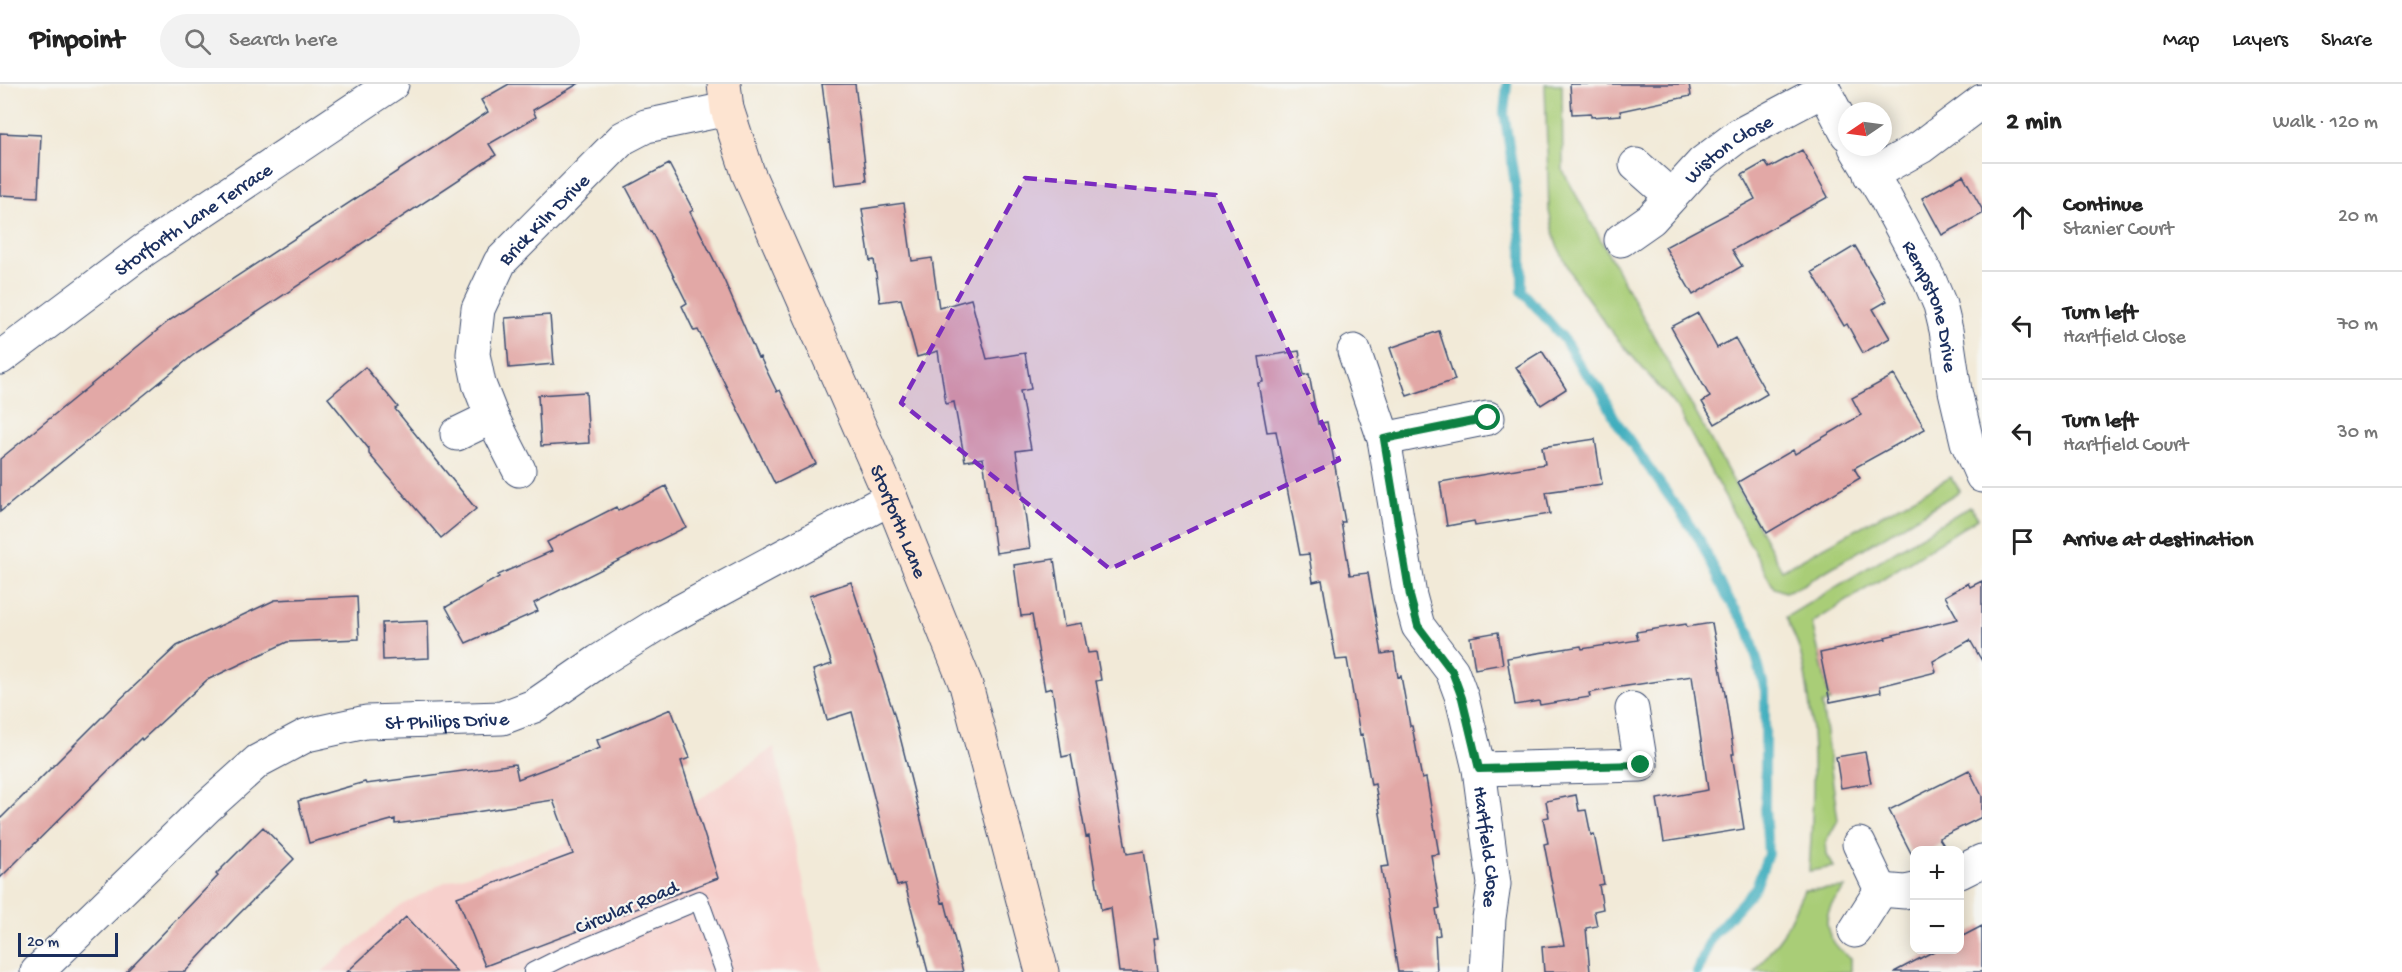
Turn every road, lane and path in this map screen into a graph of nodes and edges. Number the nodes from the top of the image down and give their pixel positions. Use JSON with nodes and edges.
{"nodes":[{"id":1,"x":392,"y":84,"type":"edge"},
{"id":2,"x":1822,"y":87,"type":"edge"},
{"id":3,"x":726,"y":97,"type":"edge"},
{"id":4,"x":1982,"y":101,"type":"edge"},
{"id":5,"x":1838,"y":117,"type":"edge"},
{"id":6,"x":1859,"y":156,"type":"edge"},
{"id":7,"x":1636,"y":165,"type":"dead end"},
{"id":8,"x":1870,"y":175,"type":"junction"},
{"id":9,"x":1671,"y":196,"type":"junction"},
{"id":10,"x":1621,"y":240,"type":"dead end"},
{"id":11,"x":1354,"y":351,"type":"dead end"},
{"id":12,"x":0,"y":358,"type":"edge"},
{"id":13,"x":492,"y":417,"type":"junction"},
{"id":14,"x":1488,"y":418,"type":"dead end"},
{"id":15,"x":457,"y":434,"type":"dead end"},
{"id":16,"x":1384,"y":439,"type":"junction"},
{"id":17,"x":519,"y":470,"type":"dead end"},
{"id":18,"x":1982,"y":476,"type":"edge"},
{"id":19,"x":891,"y":498,"type":"junction"},
{"id":20,"x":1632,"y":709,"type":"dead end"},
{"id":21,"x":1479,"y":769,"type":"junction"},
{"id":22,"x":1859,"y":844,"type":"dead end"},
{"id":23,"x":1982,"y":861,"type":"edge"},
{"id":24,"x":1964,"y":870,"type":"edge"},
{"id":25,"x":1881,"y":890,"type":"junction"},
{"id":26,"x":1910,"y":891,"type":"edge"},
{"id":27,"x":1855,"y":931,"type":"dead end"},
{"id":28,"x":566,"y":964,"type":"edge"},
{"id":29,"x":37,"y":972,"type":"edge"},
{"id":30,"x":533,"y":972,"type":"edge"},
{"id":31,"x":725,"y":972,"type":"edge"},
{"id":32,"x":1042,"y":972,"type":"edge"},
{"id":33,"x":1485,"y":972,"type":"edge"}],
"edges":[{"from":1,"to":12,"type":"street","name":"Storforth Lane Terrace"},
{"from":2,"to":5,"type":"street"},
{"from":2,"to":9,"type":"street","name":"Wiston Close"},
{"from":3,"to":13,"type":"street","name":"Brick Kiln Drive"},
{"from":3,"to":19,"type":"street","name":"Storforth Lane"},
{"from":4,"to":8,"type":"street"},
{"from":6,"to":8,"type":"street","name":"Rempstone Drive"},
{"from":7,"to":9,"type":"street","name":"Wiston Close"},
{"from":8,"to":18,"type":"street","name":"Rempstone Drive"},
{"from":9,"to":10,"type":"street","name":"Wiston Close"},
{"from":11,"to":16,"type":"street","name":"Hartfield Close"},
{"from":13,"to":15,"type":"street"},
{"from":13,"to":17,"type":"street","name":"Brick Kiln Drive"},
{"from":14,"to":16,"type":"street"},
{"from":16,"to":21,"type":"street","name":"Hartfield Close"},
{"from":19,"to":29,"type":"street","name":"St Philips Drive"},
{"from":19,"to":32,"type":"street","name":"Storforth Lane"},
{"from":20,"to":21,"type":"street"},
{"from":21,"to":33,"type":"street","name":"Hartfield Close"},
{"from":22,"to":25,"type":"street"},
{"from":23,"to":24,"type":"street"},
{"from":25,"to":26,"type":"street"},
{"from":25,"to":27,"type":"street"},
{"from":28,"to":30,"type":"lane","name":"Circular Road"},
{"from":28,"to":31,"type":"lane","name":"Circular Road"}]}
